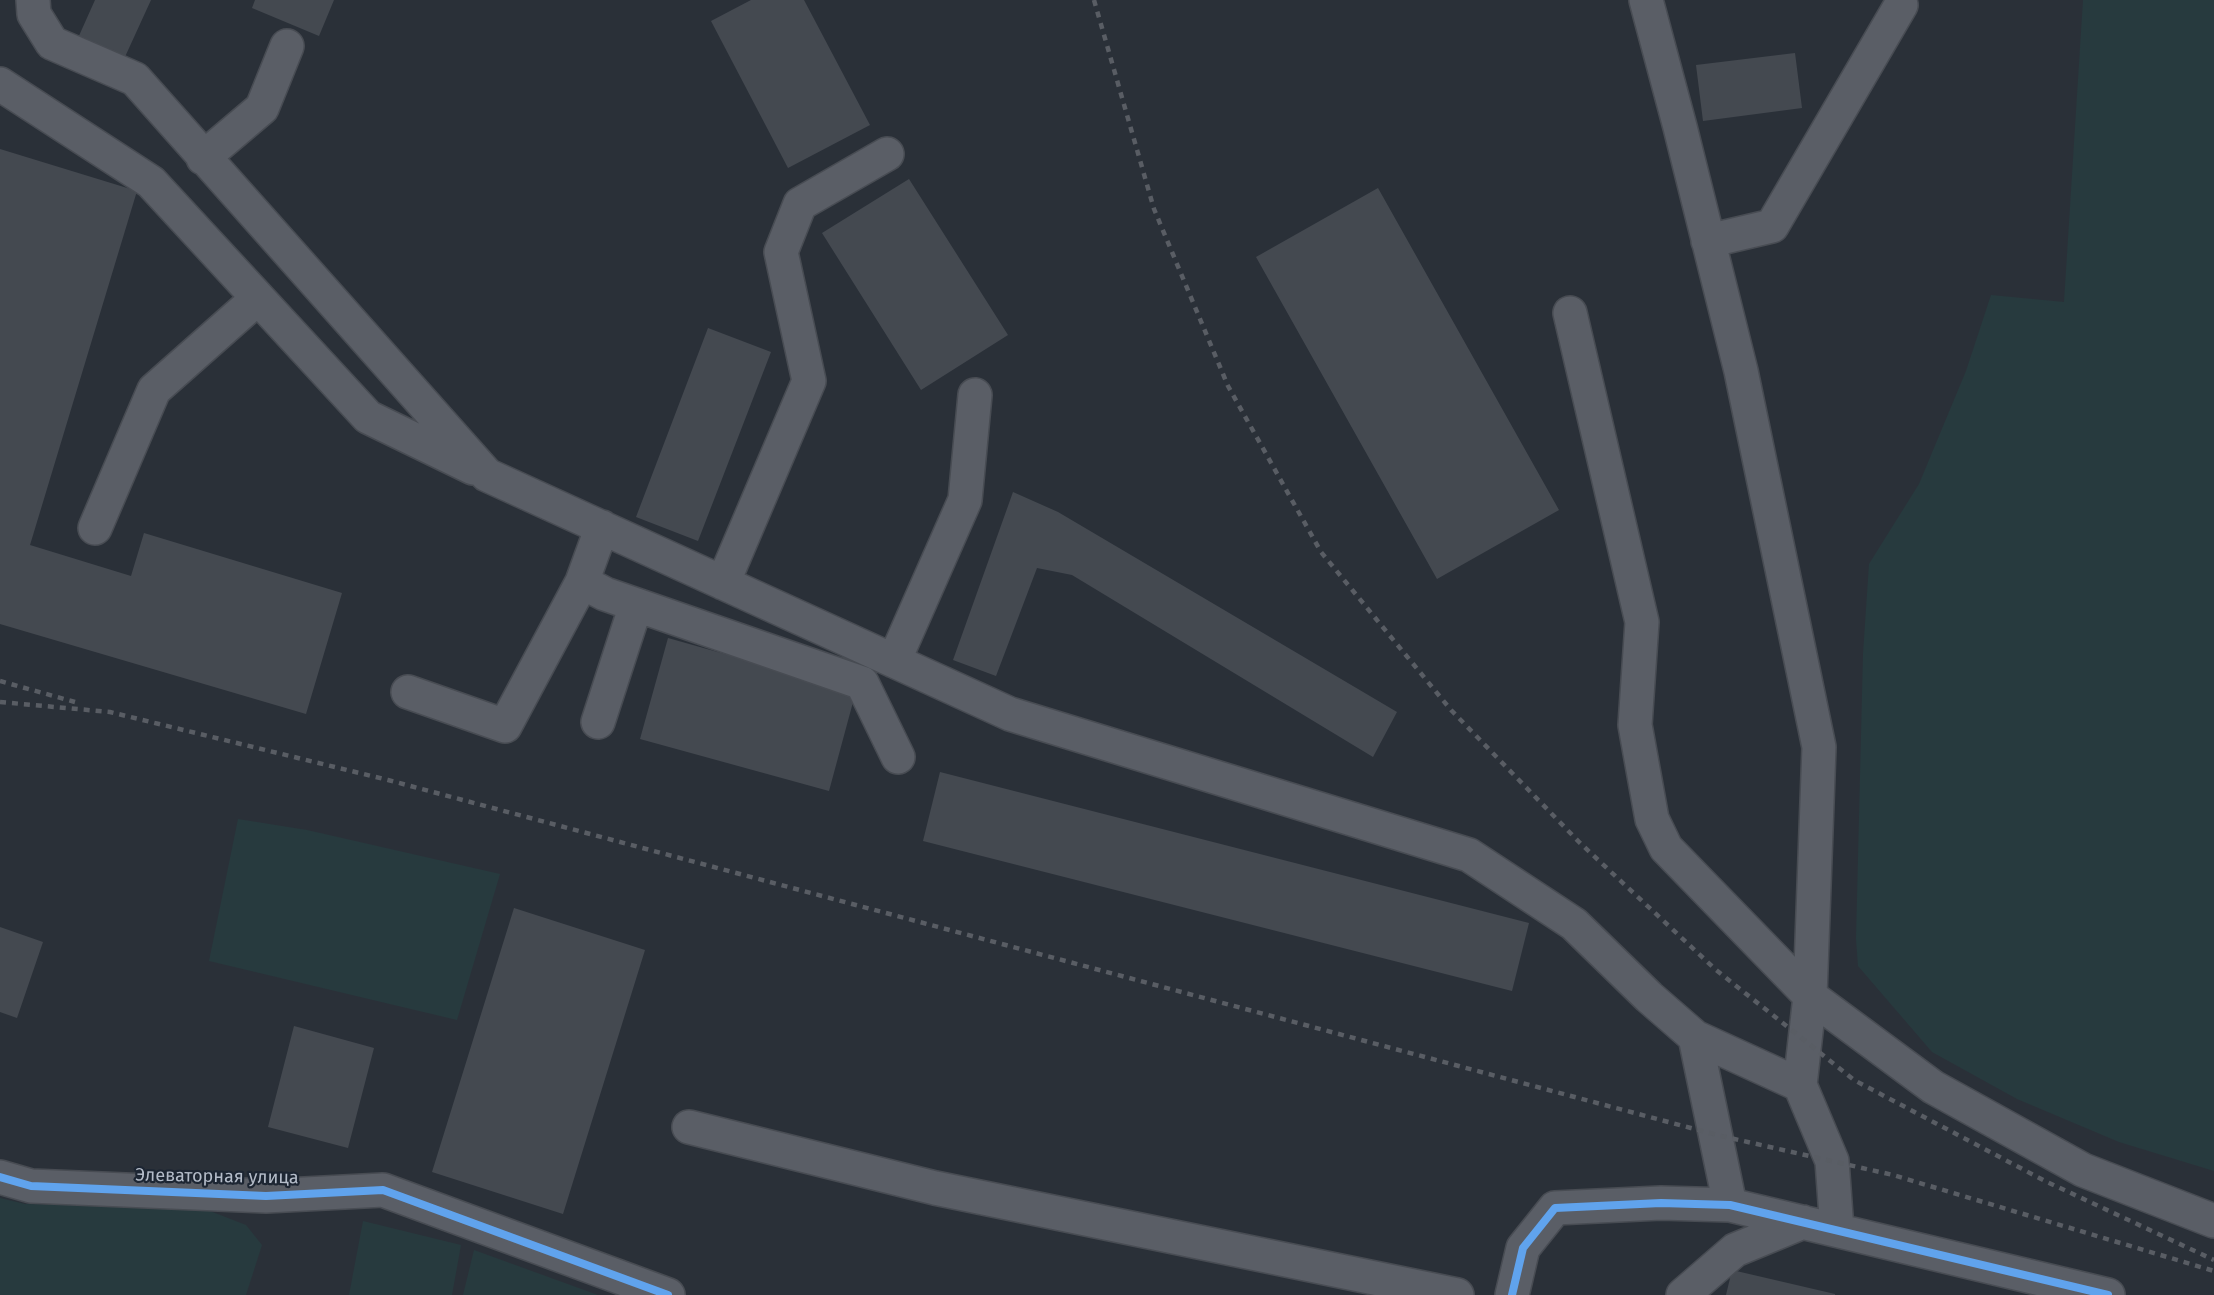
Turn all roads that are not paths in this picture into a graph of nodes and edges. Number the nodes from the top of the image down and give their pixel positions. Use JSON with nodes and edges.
{"nodes":[{"id":1,"x":33,"y":0,"type":"edge"},
{"id":2,"x":1646,"y":0,"type":"edge"},
{"id":3,"x":1901,"y":5,"type":"dead end"},
{"id":4,"x":287,"y":46,"type":"dead end"},
{"id":5,"x":0,"y":84,"type":"edge"},
{"id":6,"x":887,"y":154,"type":"dead end"},
{"id":7,"x":202,"y":158,"type":"junction"},
{"id":8,"x":1708,"y":241,"type":"junction"},
{"id":9,"x":258,"y":298,"type":"junction"},
{"id":10,"x":1570,"y":314,"type":"dead end"},
{"id":11,"x":975,"y":395,"type":"dead end"},
{"id":12,"x":487,"y":475,"type":"junction"},
{"id":13,"x":602,"y":527,"type":"junction"},
{"id":14,"x":94,"y":528,"type":"dead end"},
{"id":15,"x":582,"y":582,"type":"junction"},
{"id":16,"x":723,"y":583,"type":"junction"},
{"id":17,"x":636,"y":605,"type":"junction"},
{"id":18,"x":894,"y":661,"type":"junction"},
{"id":19,"x":408,"y":692,"type":"dead end"},
{"id":20,"x":598,"y":722,"type":"dead end"},
{"id":21,"x":898,"y":757,"type":"dead end"},
{"id":22,"x":1810,"y":996,"type":"junction"},
{"id":23,"x":1695,"y":1037,"type":"junction"},
{"id":24,"x":1800,"y":1086,"type":"junction"},
{"id":25,"x":689,"y":1127,"type":"dead end"},
{"id":26,"x":0,"y":1177,"type":"edge"},
{"id":27,"x":1730,"y":1205,"type":"junction"},
{"id":28,"x":2214,"y":1221,"type":"edge"},
{"id":29,"x":1803,"y":1222,"type":"junction"},
{"id":30,"x":1837,"y":1230,"type":"junction"},
{"id":31,"x":668,"y":1295,"type":"edge"},
{"id":32,"x":1457,"y":1295,"type":"edge"},
{"id":33,"x":1512,"y":1295,"type":"edge"},
{"id":34,"x":1683,"y":1295,"type":"edge"},
{"id":35,"x":2108,"y":1295,"type":"edge"}],
"edges":[{"from":1,"to":7,"type":"street"},
{"from":2,"to":8,"type":"street"},
{"from":3,"to":8,"type":"street"},
{"from":4,"to":7,"type":"street"},
{"from":5,"to":9,"type":"street"},
{"from":6,"to":16,"type":"street"},
{"from":7,"to":12,"type":"street"},
{"from":8,"to":22,"type":"street"},
{"from":9,"to":12,"type":"street"},
{"from":9,"to":14,"type":"street"},
{"from":10,"to":22,"type":"street"},
{"from":11,"to":18,"type":"street"},
{"from":12,"to":13,"type":"street"},
{"from":13,"to":15,"type":"street"},
{"from":13,"to":16,"type":"street"},
{"from":15,"to":17,"type":"street"},
{"from":15,"to":19,"type":"street"},
{"from":16,"to":18,"type":"street"},
{"from":17,"to":20,"type":"street"},
{"from":17,"to":21,"type":"street"},
{"from":18,"to":23,"type":"street"},
{"from":22,"to":24,"type":"street"},
{"from":22,"to":28,"type":"street"},
{"from":23,"to":24,"type":"street"},
{"from":23,"to":27,"type":"street"},
{"from":24,"to":30,"type":"street"},
{"from":25,"to":32,"type":"street"},
{"from":26,"to":31,"type":"street","name":"Элеваторная улица"},
{"from":27,"to":29,"type":"street"},
{"from":27,"to":33,"type":"street"},
{"from":29,"to":30,"type":"street"},
{"from":29,"to":34,"type":"street"},
{"from":30,"to":35,"type":"street"}]}
